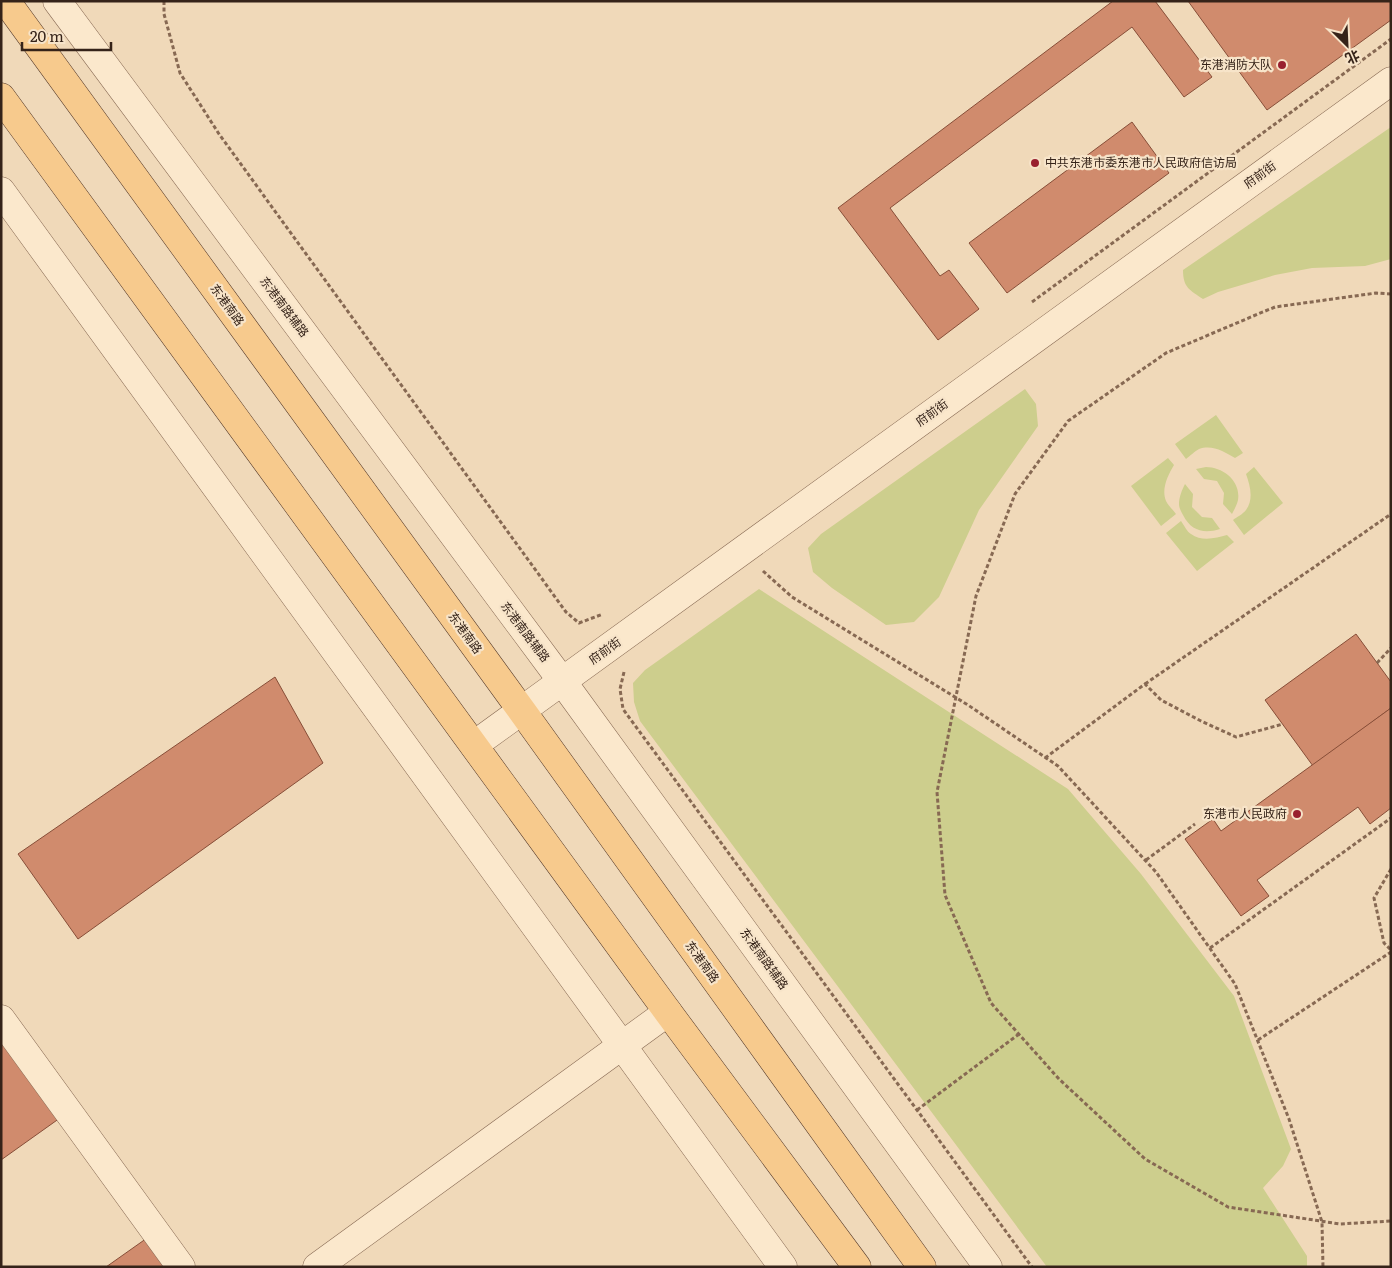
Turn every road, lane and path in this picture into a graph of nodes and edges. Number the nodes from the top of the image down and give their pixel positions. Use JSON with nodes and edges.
{"nodes":[{"id":1,"x":57,"y":1,"type":"edge"},
{"id":2,"x":164,"y":1,"type":"edge"},
{"id":3,"x":9,"y":6,"type":"edge"},
{"id":4,"x":1391,"y":81,"type":"edge"},
{"id":5,"x":1,"y":96,"type":"edge"},
{"id":6,"x":1,"y":191,"type":"edge"},
{"id":7,"x":1391,"y":294,"type":"edge"},
{"id":8,"x":1391,"y":514,"type":"edge"},
{"id":9,"x":755,"y":576,"type":"dead end"},
{"id":10,"x":579,"y":624,"type":"dead end"},
{"id":11,"x":1391,"y":648,"type":"edge"},
{"id":12,"x":1377,"y":663,"type":"dead end"},
{"id":13,"x":625,"y":671,"type":"dead end"},
{"id":14,"x":562,"y":681,"type":"junction"},
{"id":15,"x":1145,"y":684,"type":"junction"},
{"id":16,"x":956,"y":698,"type":"junction"},
{"id":17,"x":522,"y":711,"type":"junction"},
{"id":18,"x":1283,"y":724,"type":"dead end"},
{"id":19,"x":474,"y":745,"type":"junction"},
{"id":20,"x":1045,"y":758,"type":"junction"},
{"id":21,"x":1391,"y":818,"type":"edge"},
{"id":22,"x":1195,"y":824,"type":"dead end"},
{"id":23,"x":1146,"y":860,"type":"junction"},
{"id":24,"x":1391,"y":868,"type":"edge"},
{"id":25,"x":1210,"y":948,"type":"junction"},
{"id":26,"x":1391,"y":951,"type":"edge"},
{"id":27,"x":668,"y":1012,"type":"junction"},
{"id":28,"x":1,"y":1019,"type":"edge"},
{"id":29,"x":1018,"y":1034,"type":"junction"},
{"id":30,"x":1258,"y":1040,"type":"junction"},
{"id":31,"x":623,"y":1046,"type":"junction"},
{"id":32,"x":917,"y":1110,"type":"junction"},
{"id":33,"x":1391,"y":1221,"type":"edge"},
{"id":34,"x":1321,"y":1222,"type":"junction"},
{"id":35,"x":181,"y":1267,"type":"edge"},
{"id":36,"x":317,"y":1267,"type":"edge"},
{"id":37,"x":783,"y":1267,"type":"edge"},
{"id":38,"x":857,"y":1267,"type":"edge"},
{"id":39,"x":922,"y":1267,"type":"edge"},
{"id":40,"x":988,"y":1267,"type":"edge"},
{"id":41,"x":1032,"y":1267,"type":"edge"},
{"id":42,"x":1323,"y":1267,"type":"edge"}],
"edges":[{"from":1,"to":14,"type":"street","name":"东港南路辅路"},
{"from":2,"to":10,"type":"path"},
{"from":3,"to":17,"type":"main road","name":"东港南路"},
{"from":4,"to":14,"type":"street","name":"府前街"},
{"from":5,"to":19,"type":"main road"},
{"from":6,"to":31,"type":"street"},
{"from":7,"to":16,"type":"path"},
{"from":8,"to":15,"type":"path"},
{"from":9,"to":16,"type":"path"},
{"from":11,"to":12,"type":"path"},
{"from":13,"to":32,"type":"path"},
{"from":14,"to":17,"type":"street","name":"府前街"},
{"from":14,"to":40,"type":"street","name":"东港南路辅路"},
{"from":15,"to":18,"type":"path"},
{"from":15,"to":20,"type":"path"},
{"from":16,"to":20,"type":"path"},
{"from":16,"to":29,"type":"path"},
{"from":17,"to":19,"type":"street","name":"府前街"},
{"from":17,"to":39,"type":"main road","name":"东港南路"},
{"from":19,"to":27,"type":"main road"},
{"from":20,"to":23,"type":"path"},
{"from":21,"to":25,"type":"path"},
{"from":22,"to":23,"type":"path"},
{"from":23,"to":25,"type":"path"},
{"from":24,"to":26,"type":"path"},
{"from":25,"to":30,"type":"path"},
{"from":26,"to":30,"type":"path"},
{"from":27,"to":31,"type":"street"},
{"from":27,"to":38,"type":"main road"},
{"from":28,"to":35,"type":"street"},
{"from":29,"to":32,"type":"path"},
{"from":29,"to":34,"type":"path"},
{"from":30,"to":34,"type":"path"},
{"from":31,"to":36,"type":"street"},
{"from":31,"to":37,"type":"street"},
{"from":32,"to":41,"type":"path"},
{"from":33,"to":34,"type":"path"},
{"from":34,"to":42,"type":"path"}]}
